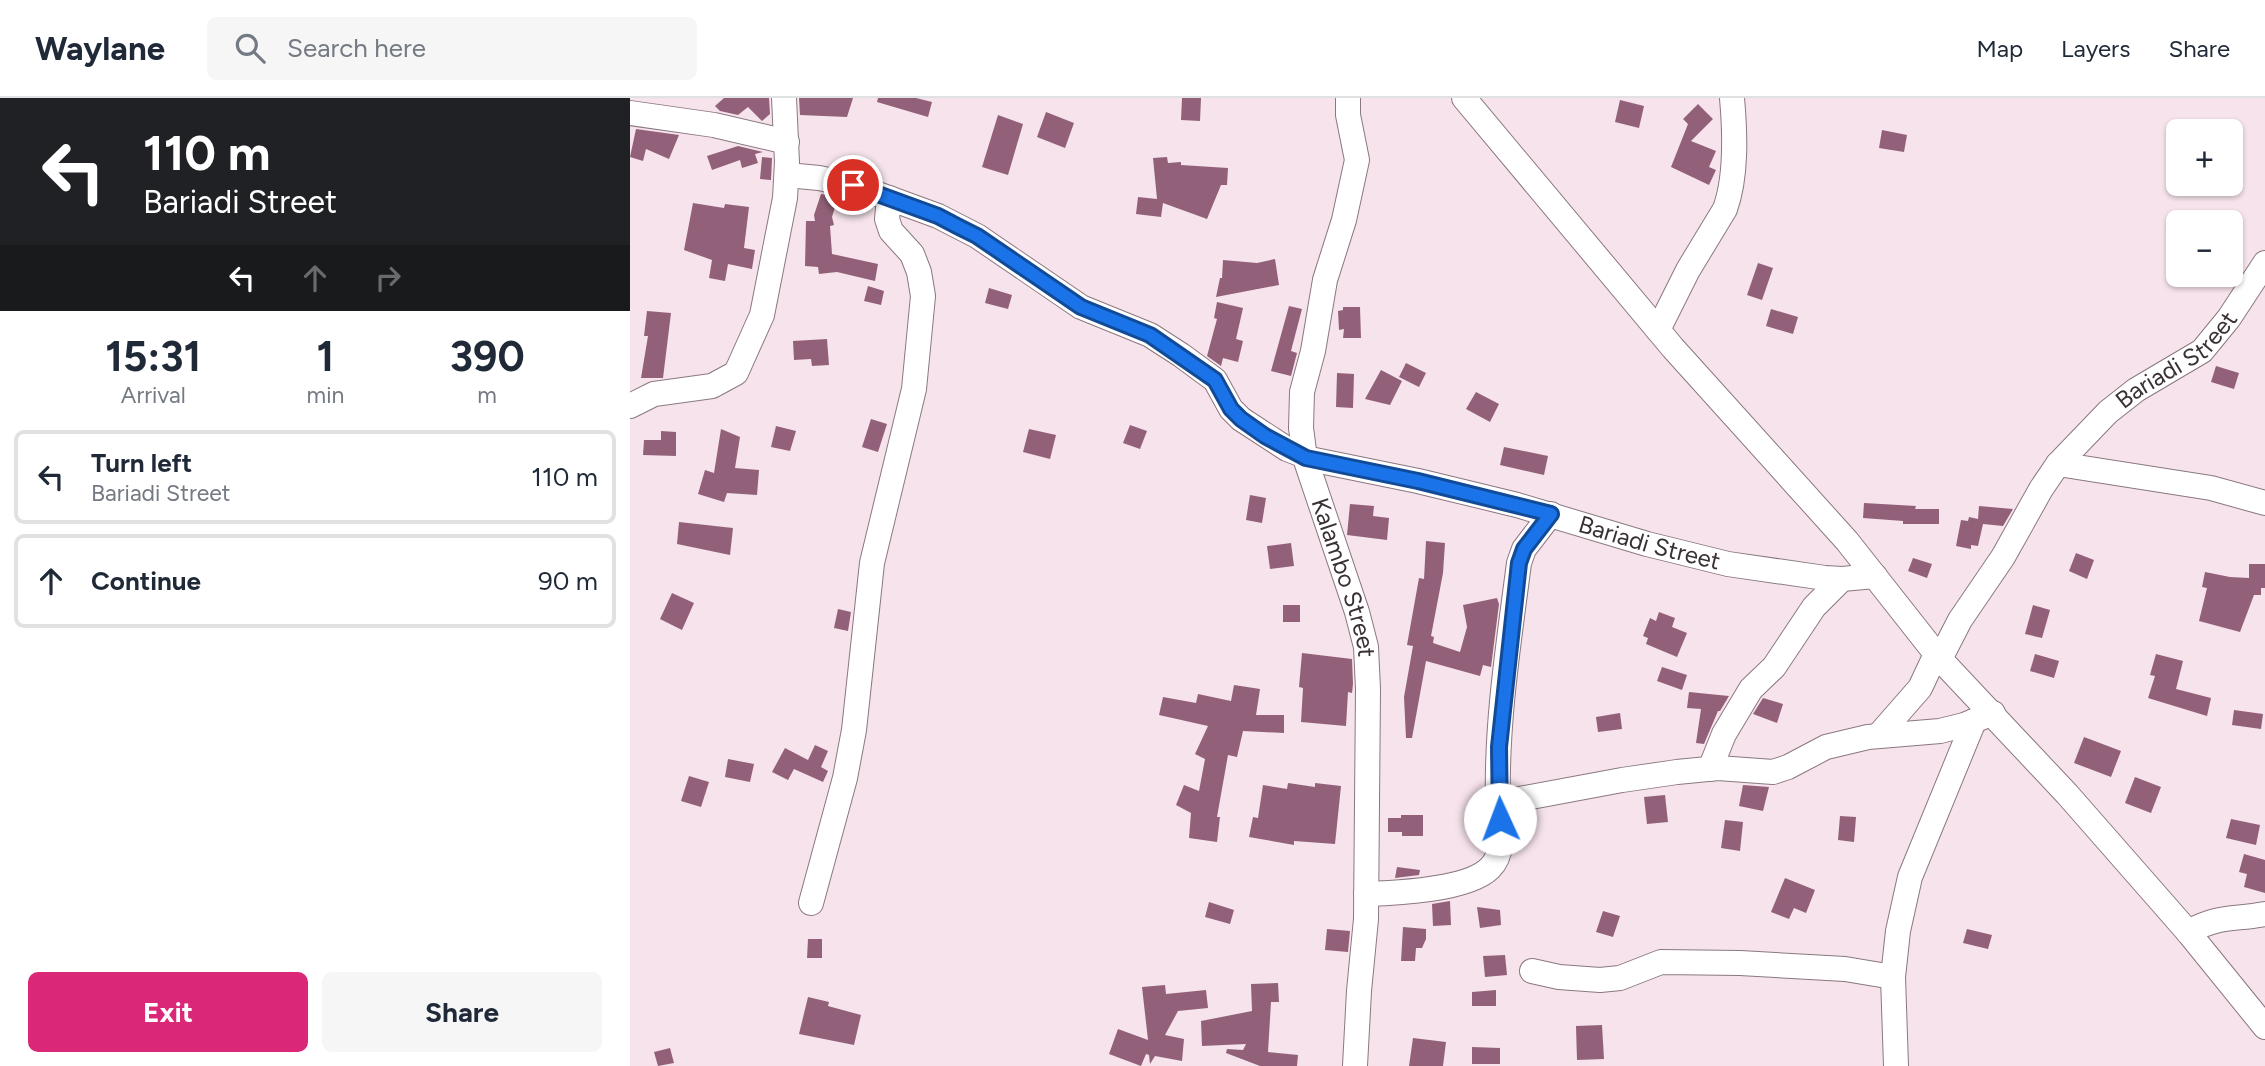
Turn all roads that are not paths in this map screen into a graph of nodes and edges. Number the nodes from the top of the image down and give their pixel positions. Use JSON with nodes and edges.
{"nodes":[{"id":1,"x":784,"y":98,"type":"edge"},
{"id":2,"x":1349,"y":98,"type":"edge"},
{"id":3,"x":1464,"y":98,"type":"edge"},
{"id":4,"x":1732,"y":98,"type":"edge"},
{"id":5,"x":630,"y":113,"type":"edge"},
{"id":6,"x":786,"y":142,"type":"junction"},
{"id":7,"x":787,"y":175,"type":"junction"},
{"id":8,"x":889,"y":198,"type":"junction"},
{"id":9,"x":2265,"y":263,"type":"edge"},
{"id":10,"x":1658,"y":330,"type":"junction"},
{"id":11,"x":630,"y":406,"type":"edge"},
{"id":12,"x":1305,"y":457,"type":"junction"},
{"id":13,"x":2059,"y":464,"type":"junction"},
{"id":14,"x":2265,"y":503,"type":"edge"},
{"id":15,"x":1551,"y":514,"type":"junction"},
{"id":16,"x":1875,"y":576,"type":"junction"},
{"id":17,"x":1842,"y":579,"type":"junction"},
{"id":18,"x":1938,"y":656,"type":"junction"},
{"id":19,"x":1984,"y":717,"type":"junction"},
{"id":20,"x":1878,"y":736,"type":"junction"},
{"id":21,"x":1710,"y":769,"type":"junction"},
{"id":22,"x":1498,"y":803,"type":"junction"},
{"id":23,"x":1366,"y":894,"type":"junction"},
{"id":24,"x":811,"y":903,"type":"dead end"},
{"id":25,"x":2265,"y":914,"type":"edge"},
{"id":26,"x":2188,"y":932,"type":"junction"},
{"id":27,"x":1532,"y":971,"type":"dead end"},
{"id":28,"x":1893,"y":977,"type":"junction"},
{"id":29,"x":2262,"y":1020,"type":"edge"},
{"id":30,"x":1355,"y":1066,"type":"edge"},
{"id":31,"x":1896,"y":1066,"type":"edge"}],
"edges":[{"from":1,"to":6,"type":"street"},
{"from":2,"to":12,"type":"street","name":"Kalambo Street"},
{"from":3,"to":10,"type":"street"},
{"from":4,"to":10,"type":"street"},
{"from":5,"to":6,"type":"street"},
{"from":6,"to":7,"type":"street"},
{"from":7,"to":8,"type":"street","name":"Bariadi Street"},
{"from":7,"to":11,"type":"street"},
{"from":8,"to":12,"type":"street","name":"Bariadi Street"},
{"from":8,"to":24,"type":"street"},
{"from":9,"to":13,"type":"street","name":"Bariadi Street"},
{"from":10,"to":16,"type":"street"},
{"from":12,"to":15,"type":"street","name":"Bariadi Street"},
{"from":12,"to":23,"type":"street","name":"Kalambo Street"},
{"from":13,"to":14,"type":"street"},
{"from":13,"to":18,"type":"street","name":"Bariadi Street"},
{"from":15,"to":17,"type":"street","name":"Bariadi Street"},
{"from":15,"to":22,"type":"street"},
{"from":16,"to":17,"type":"street","name":"Bariadi Street"},
{"from":16,"to":18,"type":"street"},
{"from":17,"to":21,"type":"street"},
{"from":18,"to":19,"type":"street"},
{"from":18,"to":20,"type":"street","name":"Bariadi Street"},
{"from":19,"to":20,"type":"street"},
{"from":19,"to":26,"type":"street"},
{"from":19,"to":28,"type":"street"},
{"from":20,"to":21,"type":"street"},
{"from":21,"to":22,"type":"street"},
{"from":22,"to":23,"type":"street"},
{"from":23,"to":30,"type":"street","name":"Kalambo Street"},
{"from":25,"to":26,"type":"street"},
{"from":26,"to":29,"type":"street"},
{"from":27,"to":28,"type":"street"},
{"from":28,"to":31,"type":"street"}]}
